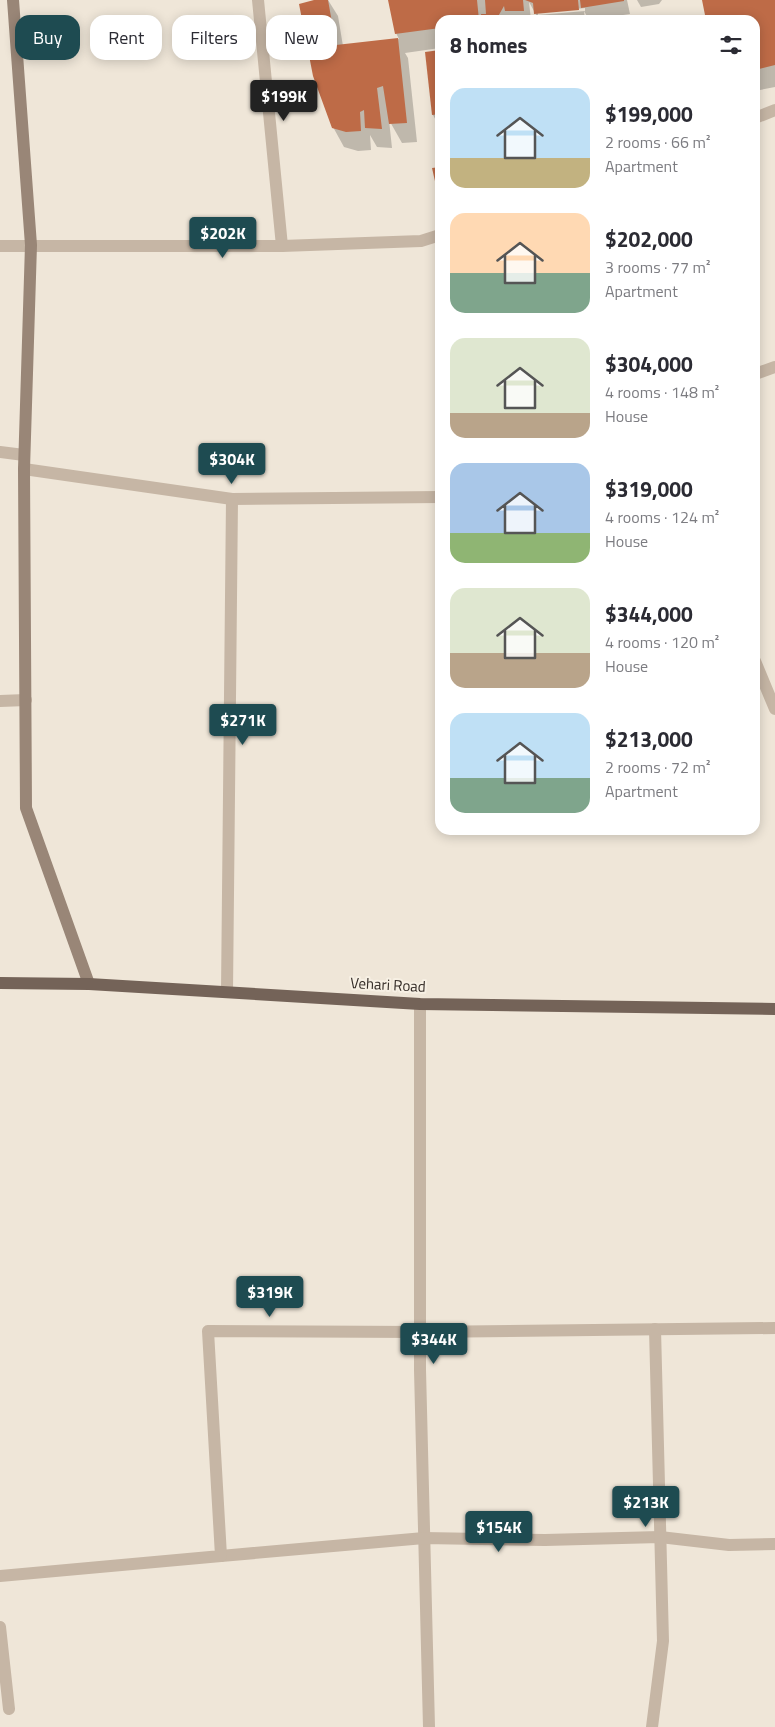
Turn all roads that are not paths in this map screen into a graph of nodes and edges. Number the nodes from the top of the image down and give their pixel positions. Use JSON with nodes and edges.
{"nodes":[{"id":1,"x":13,"y":0,"type":"edge"},
{"id":2,"x":258,"y":0,"type":"edge"},
{"id":3,"x":775,"y":110,"type":"edge"},
{"id":4,"x":760,"y":116,"type":"edge"},
{"id":5,"x":435,"y":237,"type":"edge"},
{"id":6,"x":31,"y":245,"type":"junction"},
{"id":7,"x":0,"y":246,"type":"edge"},
{"id":8,"x":282,"y":246,"type":"junction"},
{"id":9,"x":775,"y":367,"type":"edge"},
{"id":10,"x":760,"y":372,"type":"edge"},
{"id":11,"x":0,"y":452,"type":"edge"},
{"id":12,"x":24,"y":455,"type":"junction"},
{"id":13,"x":24,"y":469,"type":"junction"},
{"id":14,"x":435,"y":497,"type":"edge"},
{"id":15,"x":232,"y":499,"type":"junction"},
{"id":16,"x":760,"y":673,"type":"edge"},
{"id":17,"x":26,"y":700,"type":"junction"},
{"id":18,"x":0,"y":701,"type":"edge"},
{"id":19,"x":775,"y":709,"type":"edge"},
{"id":20,"x":0,"y":984,"type":"edge"},
{"id":21,"x":89,"y":984,"type":"junction"},
{"id":22,"x":227,"y":992,"type":"junction"},
{"id":23,"x":420,"y":1004,"type":"junction"},
{"id":24,"x":775,"y":1009,"type":"edge"},
{"id":25,"x":775,"y":1328,"type":"edge"},
{"id":26,"x":655,"y":1329,"type":"junction"},
{"id":27,"x":420,"y":1332,"type":"junction"},
{"id":28,"x":660,"y":1537,"type":"junction"},
{"id":29,"x":424,"y":1538,"type":"junction"},
{"id":30,"x":775,"y":1544,"type":"edge"},
{"id":31,"x":221,"y":1556,"type":"junction"},
{"id":32,"x":0,"y":1576,"type":"edge"},
{"id":33,"x":0,"y":1627,"type":"edge"},
{"id":34,"x":8,"y":1709,"type":"dead end"},
{"id":35,"x":429,"y":1727,"type":"edge"},
{"id":36,"x":652,"y":1727,"type":"edge"}],
"edges":[{"from":1,"to":6,"type":"main road"},
{"from":2,"to":8,"type":"street"},
{"from":3,"to":4,"type":"street"},
{"from":5,"to":8,"type":"street"},
{"from":6,"to":7,"type":"street"},
{"from":6,"to":8,"type":"street"},
{"from":6,"to":12,"type":"main road"},
{"from":9,"to":10,"type":"street"},
{"from":11,"to":12,"type":"street"},
{"from":12,"to":13,"type":"main road"},
{"from":13,"to":15,"type":"street"},
{"from":13,"to":17,"type":"main road"},
{"from":14,"to":15,"type":"street"},
{"from":15,"to":22,"type":"street"},
{"from":16,"to":19,"type":"street"},
{"from":17,"to":18,"type":"street"},
{"from":17,"to":21,"type":"main road"},
{"from":20,"to":21,"type":"main road","name":"Vehari Road"},
{"from":21,"to":22,"type":"main road","name":"Vehari Road"},
{"from":22,"to":23,"type":"main road","name":"Vehari Road"},
{"from":23,"to":24,"type":"main road","name":"Vehari Road"},
{"from":23,"to":27,"type":"street"},
{"from":25,"to":26,"type":"street"},
{"from":26,"to":27,"type":"street"},
{"from":26,"to":28,"type":"street"},
{"from":27,"to":29,"type":"street"},
{"from":27,"to":31,"type":"street"},
{"from":28,"to":29,"type":"street"},
{"from":28,"to":30,"type":"street"},
{"from":28,"to":36,"type":"street"},
{"from":29,"to":31,"type":"street"},
{"from":29,"to":35,"type":"street"},
{"from":31,"to":32,"type":"street"},
{"from":33,"to":34,"type":"street"}]}
